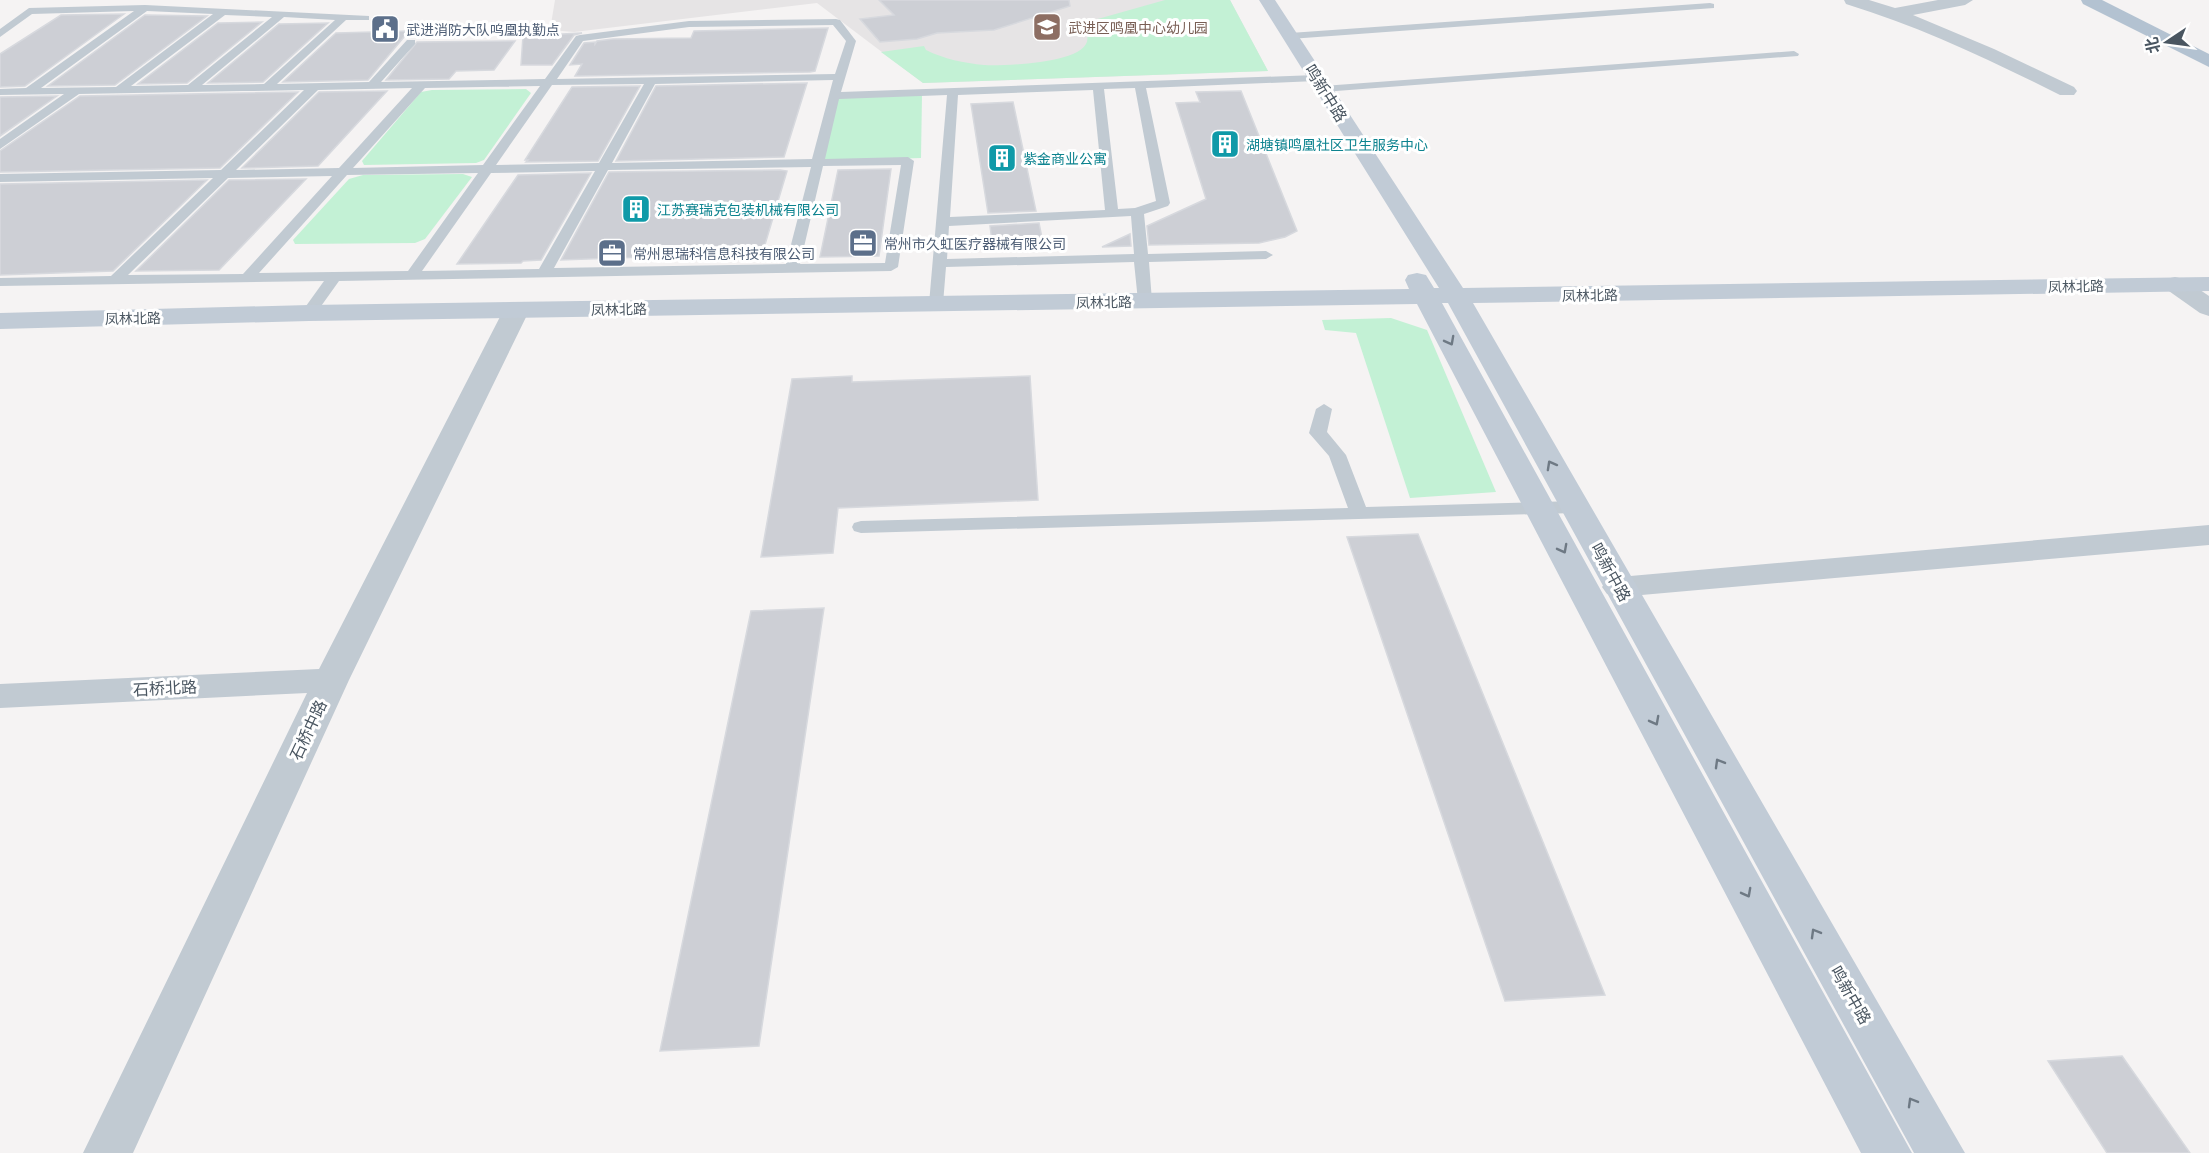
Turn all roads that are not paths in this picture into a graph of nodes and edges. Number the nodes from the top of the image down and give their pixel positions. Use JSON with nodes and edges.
{"nodes":[{"id":1,"x":1251,"y":0,"type":"edge"},
{"id":2,"x":1267,"y":0,"type":"edge"},
{"id":3,"x":1852,"y":0,"type":"edge"},
{"id":4,"x":1965,"y":0,"type":"edge"},
{"id":5,"x":2089,"y":0,"type":"edge"},
{"id":6,"x":2126,"y":0,"type":"edge"},
{"id":7,"x":1710,"y":6,"type":"dead end"},
{"id":8,"x":145,"y":8,"type":"junction"},
{"id":9,"x":2145,"y":9,"type":"dead end"},
{"id":10,"x":223,"y":11,"type":"junction"},
{"id":11,"x":1896,"y":13,"type":"junction"},
{"id":12,"x":282,"y":14,"type":"junction"},
{"id":13,"x":344,"y":17,"type":"junction"},
{"id":14,"x":365,"y":18,"type":"dead end"},
{"id":15,"x":0,"y":34,"type":"edge"},
{"id":16,"x":1290,"y":36,"type":"junction"},
{"id":17,"x":411,"y":42,"type":"dead end"},
{"id":18,"x":1794,"y":54,"type":"dead end"},
{"id":19,"x":2209,"y":61,"type":"edge"},
{"id":20,"x":838,"y":77,"type":"junction"},
{"id":21,"x":651,"y":81,"type":"junction"},
{"id":22,"x":549,"y":82,"type":"junction"},
{"id":23,"x":1313,"y":82,"type":"junction"},
{"id":24,"x":421,"y":84,"type":"junction"},
{"id":25,"x":1140,"y":84,"type":"junction"},
{"id":26,"x":372,"y":85,"type":"junction"},
{"id":27,"x":315,"y":86,"type":"junction"},
{"id":28,"x":1098,"y":86,"type":"junction"},
{"id":29,"x":267,"y":87,"type":"junction"},
{"id":30,"x":190,"y":88,"type":"junction"},
{"id":31,"x":76,"y":90,"type":"junction"},
{"id":32,"x":119,"y":90,"type":"junction"},
{"id":33,"x":29,"y":91,"type":"junction"},
{"id":34,"x":953,"y":91,"type":"junction"},
{"id":35,"x":2067,"y":91,"type":"dead end"},
{"id":36,"x":0,"y":92,"type":"edge"},
{"id":37,"x":834,"y":96,"type":"junction"},
{"id":38,"x":0,"y":145,"type":"edge"},
{"id":39,"x":816,"y":162,"type":"junction"},
{"id":40,"x":603,"y":166,"type":"junction"},
{"id":41,"x":488,"y":168,"type":"junction"},
{"id":42,"x":345,"y":170,"type":"junction"},
{"id":43,"x":226,"y":172,"type":"junction"},
{"id":44,"x":0,"y":178,"type":"edge"},
{"id":45,"x":1137,"y":212,"type":"junction"},
{"id":46,"x":1112,"y":213,"type":"junction"},
{"id":47,"x":941,"y":222,"type":"junction"},
{"id":48,"x":1266,"y":255,"type":"dead end"},
{"id":49,"x":1141,"y":258,"type":"junction"},
{"id":50,"x":939,"y":263,"type":"junction"},
{"id":51,"x":792,"y":268,"type":"junction"},
{"id":52,"x":544,"y":273,"type":"junction"},
{"id":53,"x":412,"y":275,"type":"junction"},
{"id":54,"x":335,"y":276,"type":"junction"},
{"id":55,"x":248,"y":277,"type":"junction"},
{"id":56,"x":115,"y":280,"type":"junction"},
{"id":57,"x":0,"y":282,"type":"edge"},
{"id":58,"x":2175,"y":284,"type":"junction"},
{"id":59,"x":2209,"y":284,"type":"edge"},
{"id":60,"x":1441,"y":297,"type":"junction"},
{"id":61,"x":1145,"y":301,"type":"junction"},
{"id":62,"x":936,"y":304,"type":"junction"},
{"id":63,"x":2209,"y":308,"type":"edge"},
{"id":64,"x":516,"y":310,"type":"junction"},
{"id":65,"x":309,"y":314,"type":"junction"},
{"id":66,"x":0,"y":321,"type":"edge"},
{"id":67,"x":1324,"y":409,"type":"dead end"},
{"id":68,"x":1574,"y":507,"type":"junction"},
{"id":69,"x":1541,"y":509,"type":"junction"},
{"id":70,"x":1359,"y":514,"type":"junction"},
{"id":71,"x":861,"y":527,"type":"dead end"},
{"id":72,"x":2209,"y":534,"type":"edge"},
{"id":73,"x":1619,"y":587,"type":"junction"},
{"id":74,"x":331,"y":680,"type":"junction"},
{"id":75,"x":0,"y":696,"type":"edge"},
{"id":76,"x":108,"y":1153,"type":"edge"},
{"id":77,"x":1887,"y":1153,"type":"edge"},
{"id":78,"x":1940,"y":1153,"type":"edge"}],
"edges":[{"from":1,"to":23,"type":"main road","name":"鸣新中路"},
{"from":2,"to":16,"type":"main road","name":"鸣新中路"},
{"from":3,"to":11,"type":"street"},
{"from":4,"to":11,"type":"street"},
{"from":5,"to":19,"type":"main road"},
{"from":6,"to":9,"type":"main road"},
{"from":7,"to":16,"type":"lane"},
{"from":8,"to":10,"type":"lane"},
{"from":8,"to":15,"type":"lane"},
{"from":8,"to":33,"type":"lane"},
{"from":10,"to":12,"type":"lane"},
{"from":10,"to":32,"type":"lane"},
{"from":11,"to":35,"type":"street"},
{"from":12,"to":13,"type":"lane"},
{"from":12,"to":30,"type":"lane"},
{"from":13,"to":14,"type":"lane"},
{"from":13,"to":29,"type":"lane"},
{"from":16,"to":23,"type":"main road","name":"鸣新中路"},
{"from":17,"to":26,"type":"lane"},
{"from":18,"to":23,"type":"lane"},
{"from":20,"to":21,"type":"lane"},
{"from":20,"to":22,"type":"lane"},
{"from":20,"to":37,"type":"lane"},
{"from":21,"to":22,"type":"lane"},
{"from":21,"to":40,"type":"lane"},
{"from":22,"to":24,"type":"lane"},
{"from":22,"to":41,"type":"lane"},
{"from":23,"to":25,"type":"lane"},
{"from":23,"to":60,"type":"main road","name":"鸣新中路"},
{"from":24,"to":26,"type":"lane"},
{"from":24,"to":42,"type":"lane"},
{"from":25,"to":28,"type":"lane"},
{"from":25,"to":45,"type":"lane"},
{"from":26,"to":27,"type":"lane"},
{"from":27,"to":29,"type":"lane"},
{"from":27,"to":43,"type":"lane"},
{"from":28,"to":34,"type":"lane"},
{"from":28,"to":46,"type":"lane"},
{"from":29,"to":30,"type":"lane"},
{"from":30,"to":32,"type":"lane"},
{"from":31,"to":32,"type":"lane"},
{"from":31,"to":33,"type":"lane"},
{"from":31,"to":38,"type":"lane"},
{"from":33,"to":36,"type":"lane"},
{"from":34,"to":37,"type":"lane"},
{"from":34,"to":47,"type":"lane"},
{"from":37,"to":39,"type":"lane"},
{"from":39,"to":40,"type":"lane"},
{"from":39,"to":51,"type":"lane"},
{"from":39,"to":51,"type":"lane"},
{"from":40,"to":41,"type":"lane"},
{"from":40,"to":52,"type":"lane"},
{"from":41,"to":42,"type":"lane"},
{"from":41,"to":53,"type":"lane"},
{"from":42,"to":43,"type":"lane"},
{"from":42,"to":55,"type":"lane"},
{"from":43,"to":44,"type":"lane"},
{"from":43,"to":56,"type":"lane"},
{"from":45,"to":46,"type":"lane"},
{"from":45,"to":49,"type":"lane"},
{"from":46,"to":47,"type":"lane"},
{"from":47,"to":50,"type":"lane"},
{"from":48,"to":49,"type":"lane"},
{"from":49,"to":50,"type":"lane"},
{"from":49,"to":61,"type":"lane"},
{"from":50,"to":62,"type":"lane"},
{"from":51,"to":52,"type":"lane"},
{"from":52,"to":53,"type":"lane"},
{"from":53,"to":54,"type":"lane"},
{"from":54,"to":55,"type":"lane"},
{"from":54,"to":65,"type":"lane"},
{"from":55,"to":56,"type":"lane"},
{"from":56,"to":57,"type":"lane"},
{"from":58,"to":59,"type":"main road","name":"凤林北路"},
{"from":58,"to":60,"type":"main road","name":"凤林北路"},
{"from":58,"to":63,"type":"street"},
{"from":60,"to":61,"type":"main road","name":"凤林北路"},
{"from":68,"to":60,"type":"main road","name":"鸣新中路","one_way":true},
{"from":60,"to":69,"type":"main road","name":"鸣新中路","one_way":true},
{"from":61,"to":62,"type":"main road","name":"凤林北路"},
{"from":62,"to":64,"type":"main road","name":"凤林北路"},
{"from":64,"to":65,"type":"main road","name":"凤林北路"},
{"from":64,"to":74,"type":"street","name":"石桥中路"},
{"from":65,"to":66,"type":"main road","name":"凤林北路"},
{"from":67,"to":70,"type":"lane"},
{"from":68,"to":69,"type":"lane"},
{"from":68,"to":73,"type":"main road","name":"鸣新中路"},
{"from":69,"to":70,"type":"lane"},
{"from":69,"to":77,"type":"main road","name":"鸣新中路","one_way":true},
{"from":70,"to":71,"type":"lane"},
{"from":72,"to":73,"type":"street"},
{"from":78,"to":73,"type":"main road","name":"鸣新中路","one_way":true},
{"from":74,"to":75,"type":"street","name":"石桥北路"},
{"from":74,"to":76,"type":"street","name":"石桥中路"}]}
